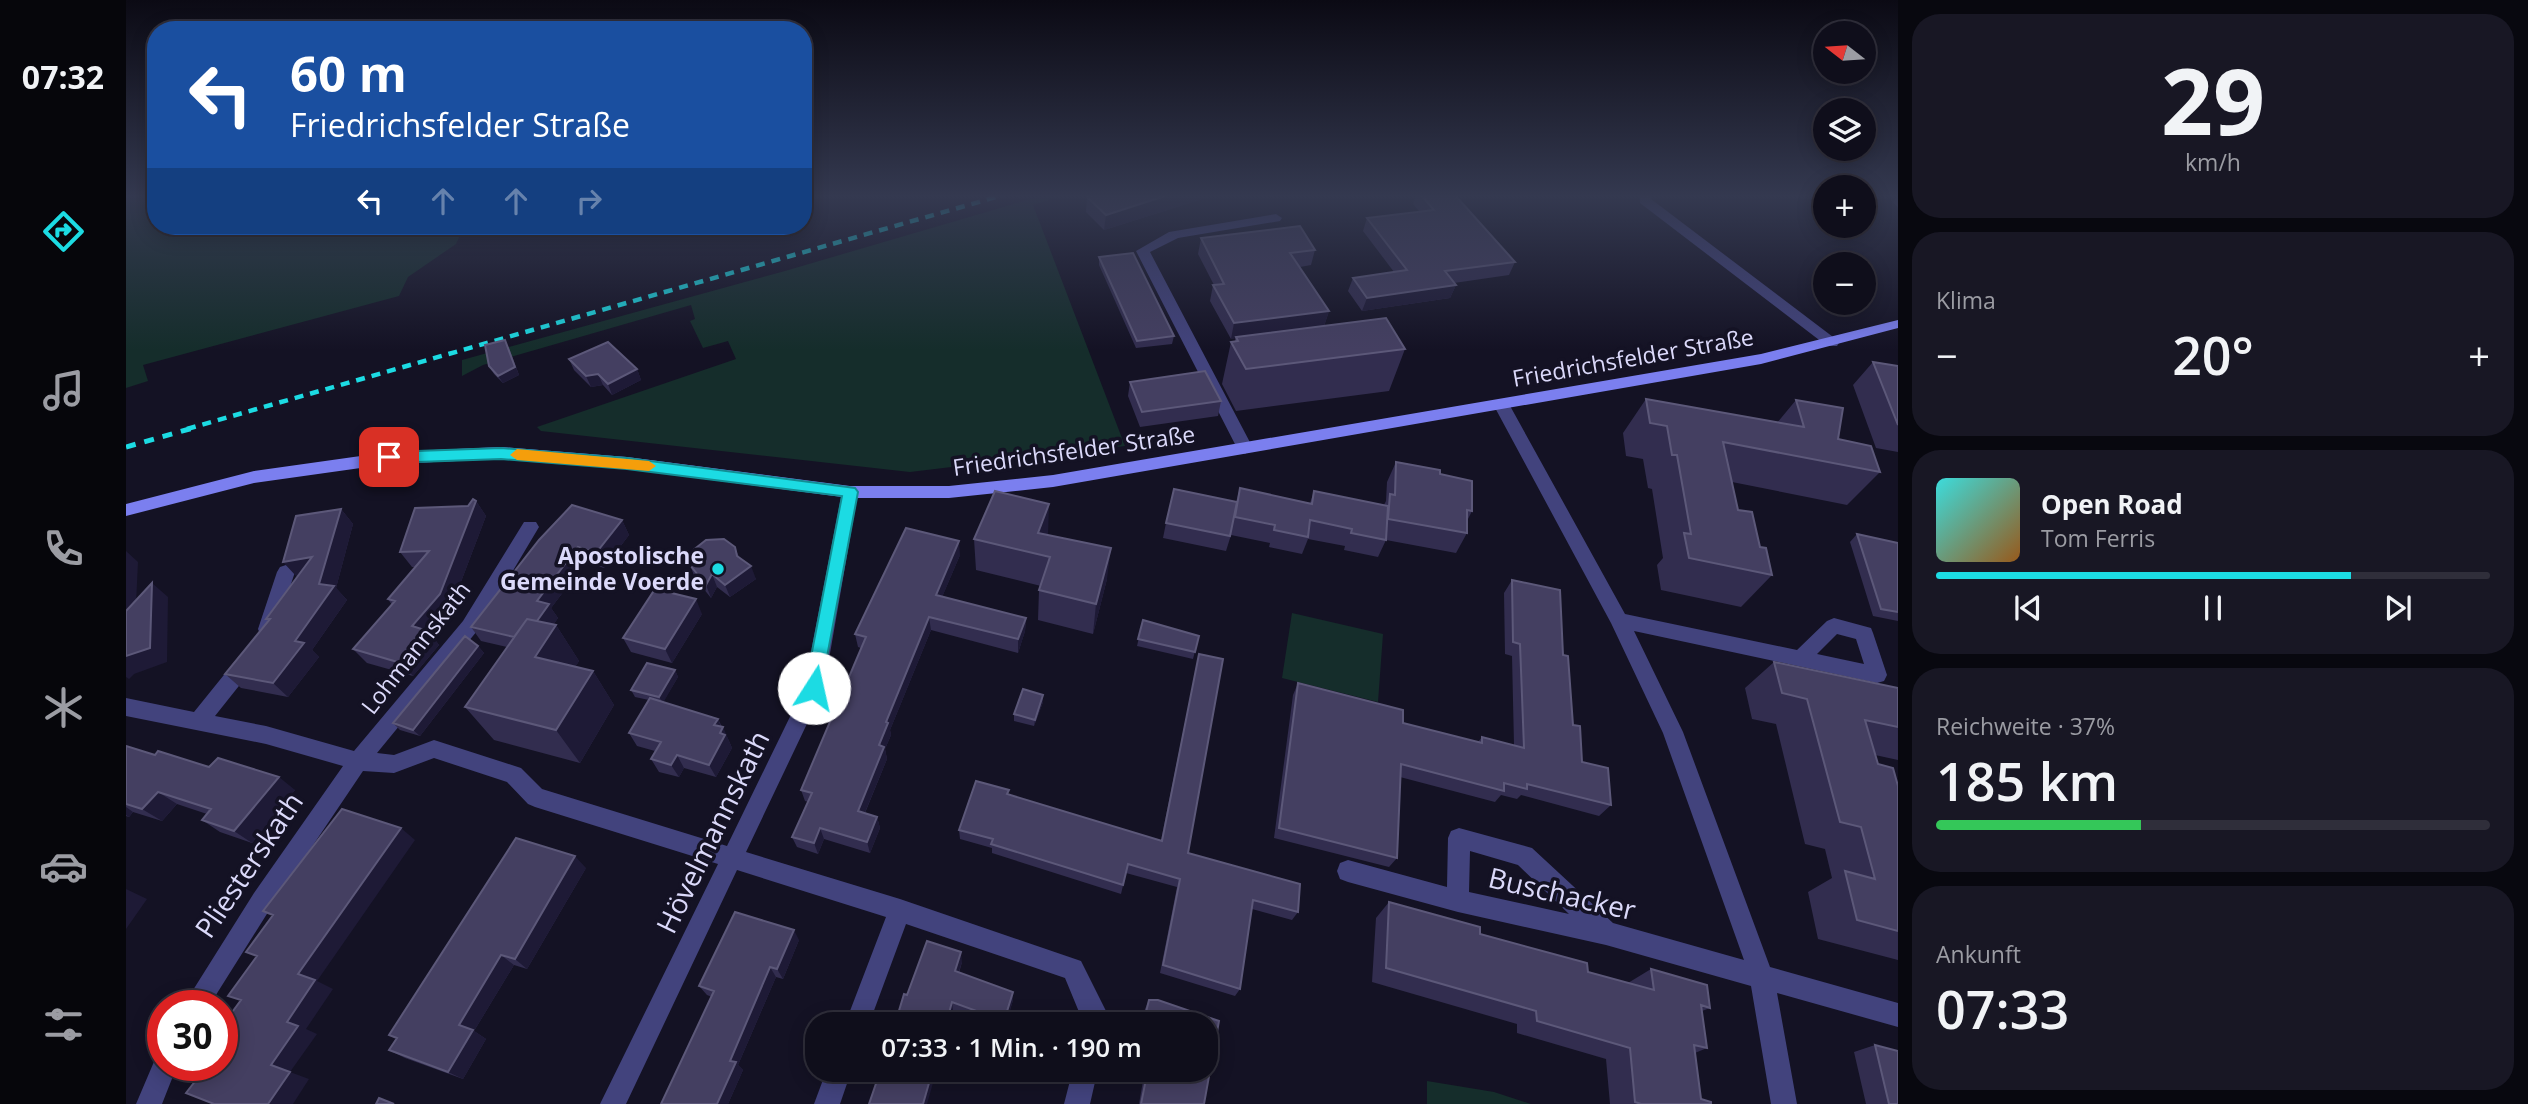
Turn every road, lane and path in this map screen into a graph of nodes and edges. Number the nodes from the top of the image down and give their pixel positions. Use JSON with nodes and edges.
{"nodes":[{"id":1,"x":1152,"y":247,"type":"edge"},
{"id":2,"x":1705,"y":247,"type":"edge"},
{"id":3,"x":1898,"y":324,"type":"edge"},
{"id":4,"x":1832,"y":343,"type":"junction"},
{"id":5,"x":1501,"y":404,"type":"junction"},
{"id":6,"x":1245,"y":448,"type":"junction"},
{"id":7,"x":850,"y":492,"type":"junction"},
{"id":8,"x":126,"y":510,"type":"edge"},
{"id":9,"x":530,"y":527,"type":"dead end"},
{"id":10,"x":286,"y":572,"type":"edge"},
{"id":11,"x":1619,"y":620,"type":"junction"},
{"id":12,"x":1801,"y":658,"type":"dead end"},
{"id":13,"x":126,"y":707,"type":"edge"},
{"id":14,"x":199,"y":721,"type":"junction"},
{"id":15,"x":358,"y":761,"type":"junction"},
{"id":16,"x":732,"y":858,"type":"junction"},
{"id":17,"x":1348,"y":871,"type":"dead end"},
{"id":18,"x":1458,"y":901,"type":"junction"},
{"id":19,"x":900,"y":910,"type":"junction"},
{"id":20,"x":1606,"y":933,"type":"junction"},
{"id":21,"x":1762,"y":978,"type":"junction"},
{"id":22,"x":205,"y":990,"type":"edge"},
{"id":23,"x":862,"y":1012,"type":"edge"},
{"id":24,"x":1093,"y":1012,"type":"edge"},
{"id":25,"x":1898,"y":1015,"type":"edge"},
{"id":26,"x":159,"y":1081,"type":"edge"},
{"id":27,"x":835,"y":1082,"type":"edge"},
{"id":28,"x":1083,"y":1082,"type":"edge"},
{"id":29,"x":149,"y":1104,"type":"edge"},
{"id":30,"x":613,"y":1104,"type":"edge"},
{"id":31,"x":827,"y":1104,"type":"edge"},
{"id":32,"x":1077,"y":1104,"type":"edge"},
{"id":33,"x":1784,"y":1104,"type":"edge"}],
"edges":[{"from":1,"to":6,"type":"street"},
{"from":2,"to":4,"type":"street"},
{"from":3,"to":4,"type":"main road","name":"Friedrichsfelder Straße"},
{"from":4,"to":5,"type":"main road","name":"Friedrichsfelder Straße"},
{"from":5,"to":6,"type":"main road","name":"Friedrichsfelder Straße"},
{"from":5,"to":11,"type":"street"},
{"from":6,"to":7,"type":"main road","name":"Friedrichsfelder Straße"},
{"from":7,"to":8,"type":"main road","name":"Friedrichsfelder Straße"},
{"from":7,"to":16,"type":"street","name":"Hövelmannskath"},
{"from":9,"to":15,"type":"street","name":"Lohmannskath"},
{"from":10,"to":14,"type":"street"},
{"from":11,"to":12,"type":"street"},
{"from":11,"to":21,"type":"street"},
{"from":13,"to":14,"type":"street"},
{"from":14,"to":15,"type":"street"},
{"from":15,"to":16,"type":"street"},
{"from":15,"to":22,"type":"street","name":"Pliesterskath"},
{"from":16,"to":19,"type":"street"},
{"from":16,"to":30,"type":"street","name":"Hövelmannskath"},
{"from":17,"to":18,"type":"street","name":"Buschacker"},
{"from":18,"to":20,"type":"street","name":"Buschacker"},
{"from":18,"to":20,"type":"street"},
{"from":19,"to":23,"type":"street"},
{"from":19,"to":24,"type":"street"},
{"from":20,"to":21,"type":"street","name":"Buschacker"},
{"from":21,"to":25,"type":"street","name":"Buschacker"},
{"from":21,"to":33,"type":"street"},
{"from":26,"to":29,"type":"street"},
{"from":27,"to":31,"type":"street"},
{"from":28,"to":32,"type":"street"}]}
